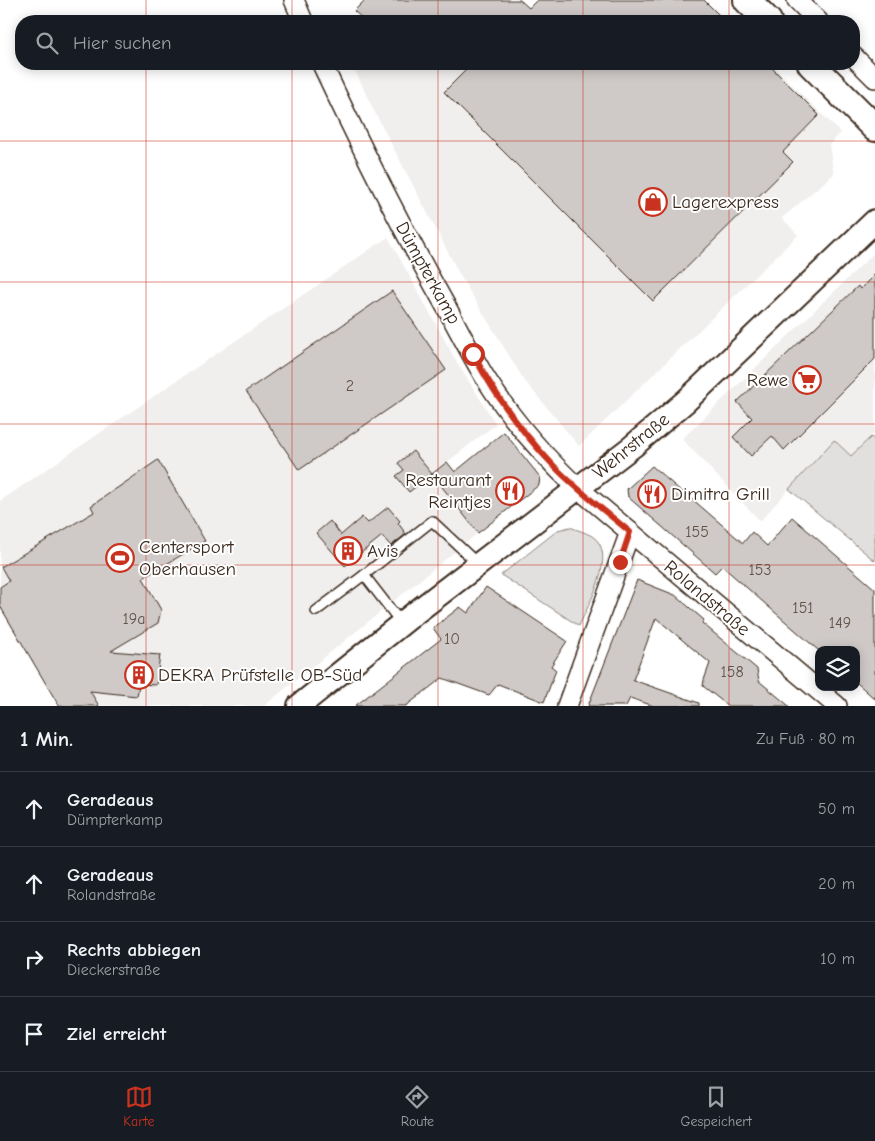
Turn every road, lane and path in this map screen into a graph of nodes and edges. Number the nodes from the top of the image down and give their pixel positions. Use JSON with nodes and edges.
{"nodes":[{"id":1,"x":747,"y":0,"type":"edge"},
{"id":2,"x":797,"y":0,"type":"edge"},
{"id":3,"x":762,"y":15,"type":"edge"},
{"id":4,"x":812,"y":15,"type":"edge"},
{"id":5,"x":860,"y":63,"type":"edge"},
{"id":6,"x":325,"y":70,"type":"edge"},
{"id":7,"x":817,"y":70,"type":"edge"},
{"id":8,"x":875,"y":78,"type":"edge"},
{"id":9,"x":875,"y":128,"type":"edge"},
{"id":10,"x":875,"y":221,"type":"edge"},
{"id":11,"x":579,"y":489,"type":"junction"},
{"id":12,"x":630,"y":532,"type":"junction"},
{"id":13,"x":479,"y":564,"type":"junction"},
{"id":14,"x":364,"y":575,"type":"junction"},
{"id":15,"x":316,"y":611,"type":"dead end"},
{"id":16,"x":402,"y":624,"type":"junction"},
{"id":17,"x":299,"y":706,"type":"edge"},
{"id":18,"x":567,"y":706,"type":"edge"},
{"id":19,"x":837,"y":706,"type":"edge"}],
"edges":[{"from":1,"to":3,"type":"main road"},
{"from":2,"to":4,"type":"street"},
{"from":5,"to":8,"type":"street"},
{"from":6,"to":11,"type":"street","name":"Dümpterkamp"},
{"from":7,"to":9,"type":"main road"},
{"from":10,"to":11,"type":"street","name":"Wehrstraße"},
{"from":11,"to":12,"type":"street","name":"Rolandstraße"},
{"from":11,"to":13,"type":"street","name":"Wehrstraße"},
{"from":12,"to":18,"type":"street"},
{"from":12,"to":19,"type":"street","name":"Rolandstraße"},
{"from":13,"to":14,"type":"lane"},
{"from":13,"to":16,"type":"street","name":"Wehrstraße"},
{"from":14,"to":15,"type":"lane"},
{"from":14,"to":16,"type":"lane"},
{"from":16,"to":17,"type":"street","name":"Wehrstraße"}]}
